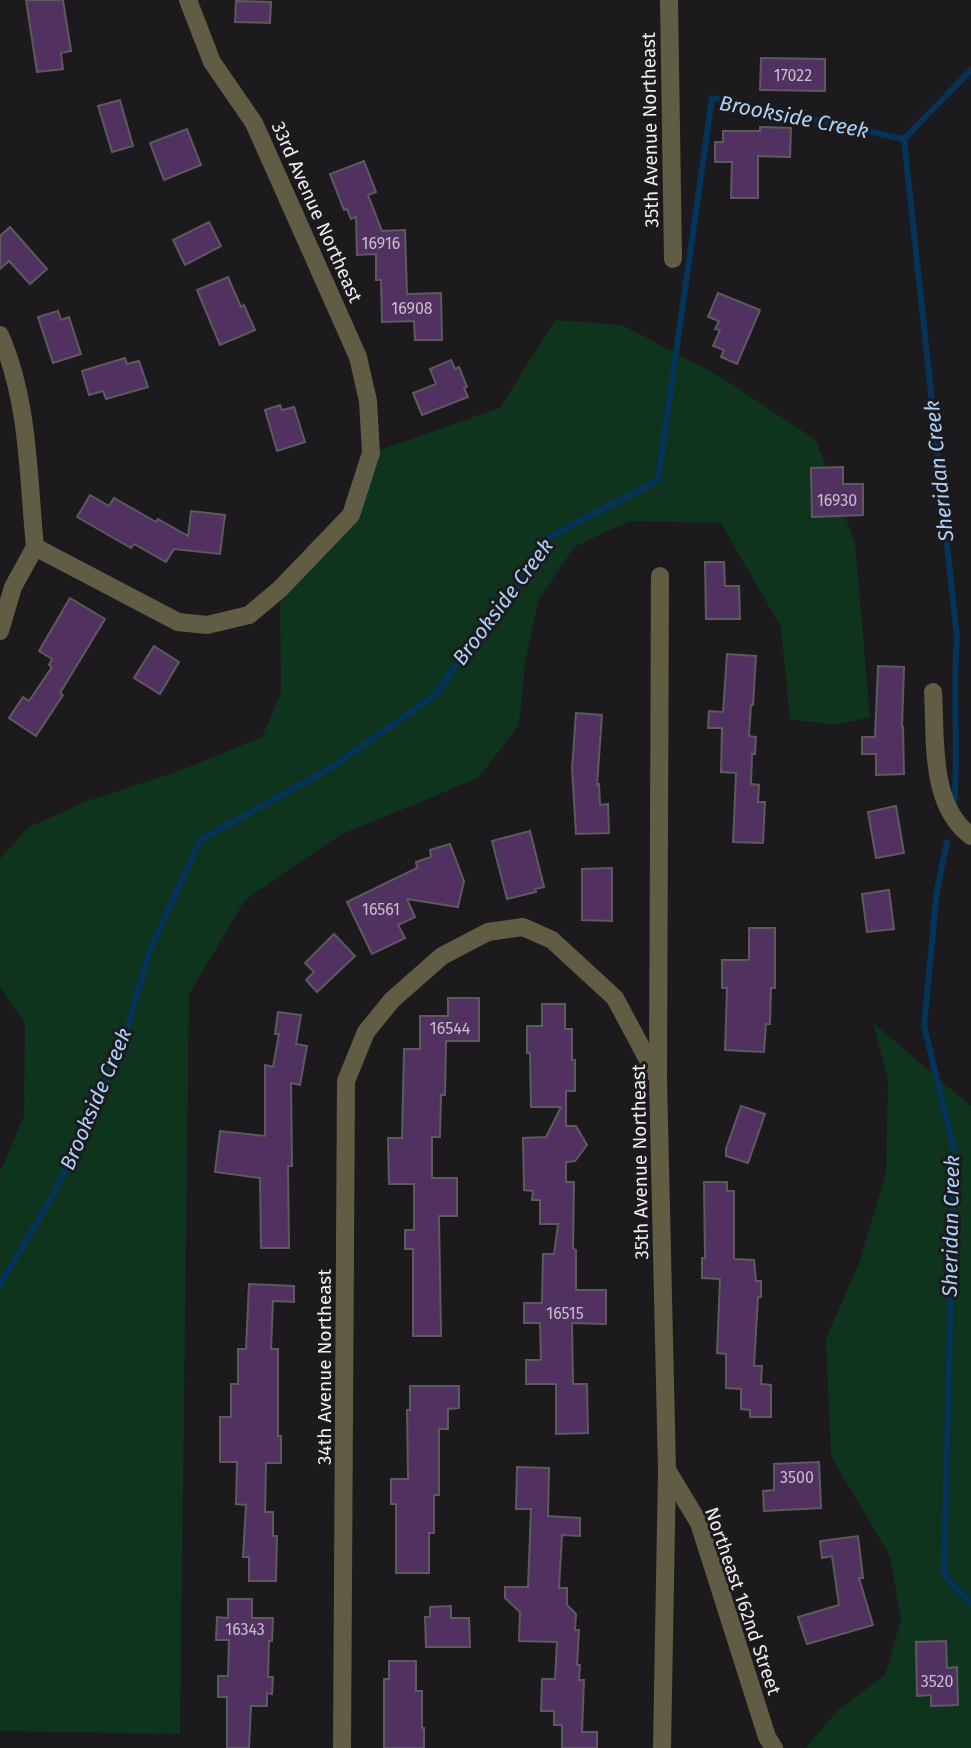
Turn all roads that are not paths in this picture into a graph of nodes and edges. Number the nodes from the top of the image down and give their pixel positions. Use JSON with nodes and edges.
{"nodes":[{"id":1,"x":188,"y":0,"type":"edge"},
{"id":2,"x":669,"y":0,"type":"edge"},
{"id":3,"x":673,"y":259,"type":"dead end"},
{"id":4,"x":0,"y":335,"type":"edge"},
{"id":5,"x":35,"y":547,"type":"junction"},
{"id":6,"x":660,"y":576,"type":"dead end"},
{"id":7,"x":0,"y":631,"type":"edge"},
{"id":8,"x":933,"y":692,"type":"dead end"},
{"id":9,"x":971,"y":836,"type":"edge"},
{"id":10,"x":658,"y":1079,"type":"junction"},
{"id":11,"x":667,"y":1469,"type":"junction"},
{"id":12,"x":342,"y":1748,"type":"edge"},
{"id":13,"x":662,"y":1748,"type":"edge"},
{"id":14,"x":774,"y":1748,"type":"edge"}],
"edges":[{"from":1,"to":5,"type":"street","name":"33rd Avenue Northeast"},
{"from":2,"to":3,"type":"street","name":"35th Avenue Northeast"},
{"from":4,"to":5,"type":"street"},
{"from":5,"to":7,"type":"street"},
{"from":6,"to":10,"type":"street","name":"35th Avenue Northeast"},
{"from":8,"to":9,"type":"street"},
{"from":10,"to":11,"type":"street","name":"35th Avenue Northeast"},
{"from":10,"to":12,"type":"street","name":"34th Avenue Northeast"},
{"from":11,"to":13,"type":"street","name":"35th Avenue Northeast"},
{"from":11,"to":14,"type":"street","name":"Northeast 162nd Street"}]}
